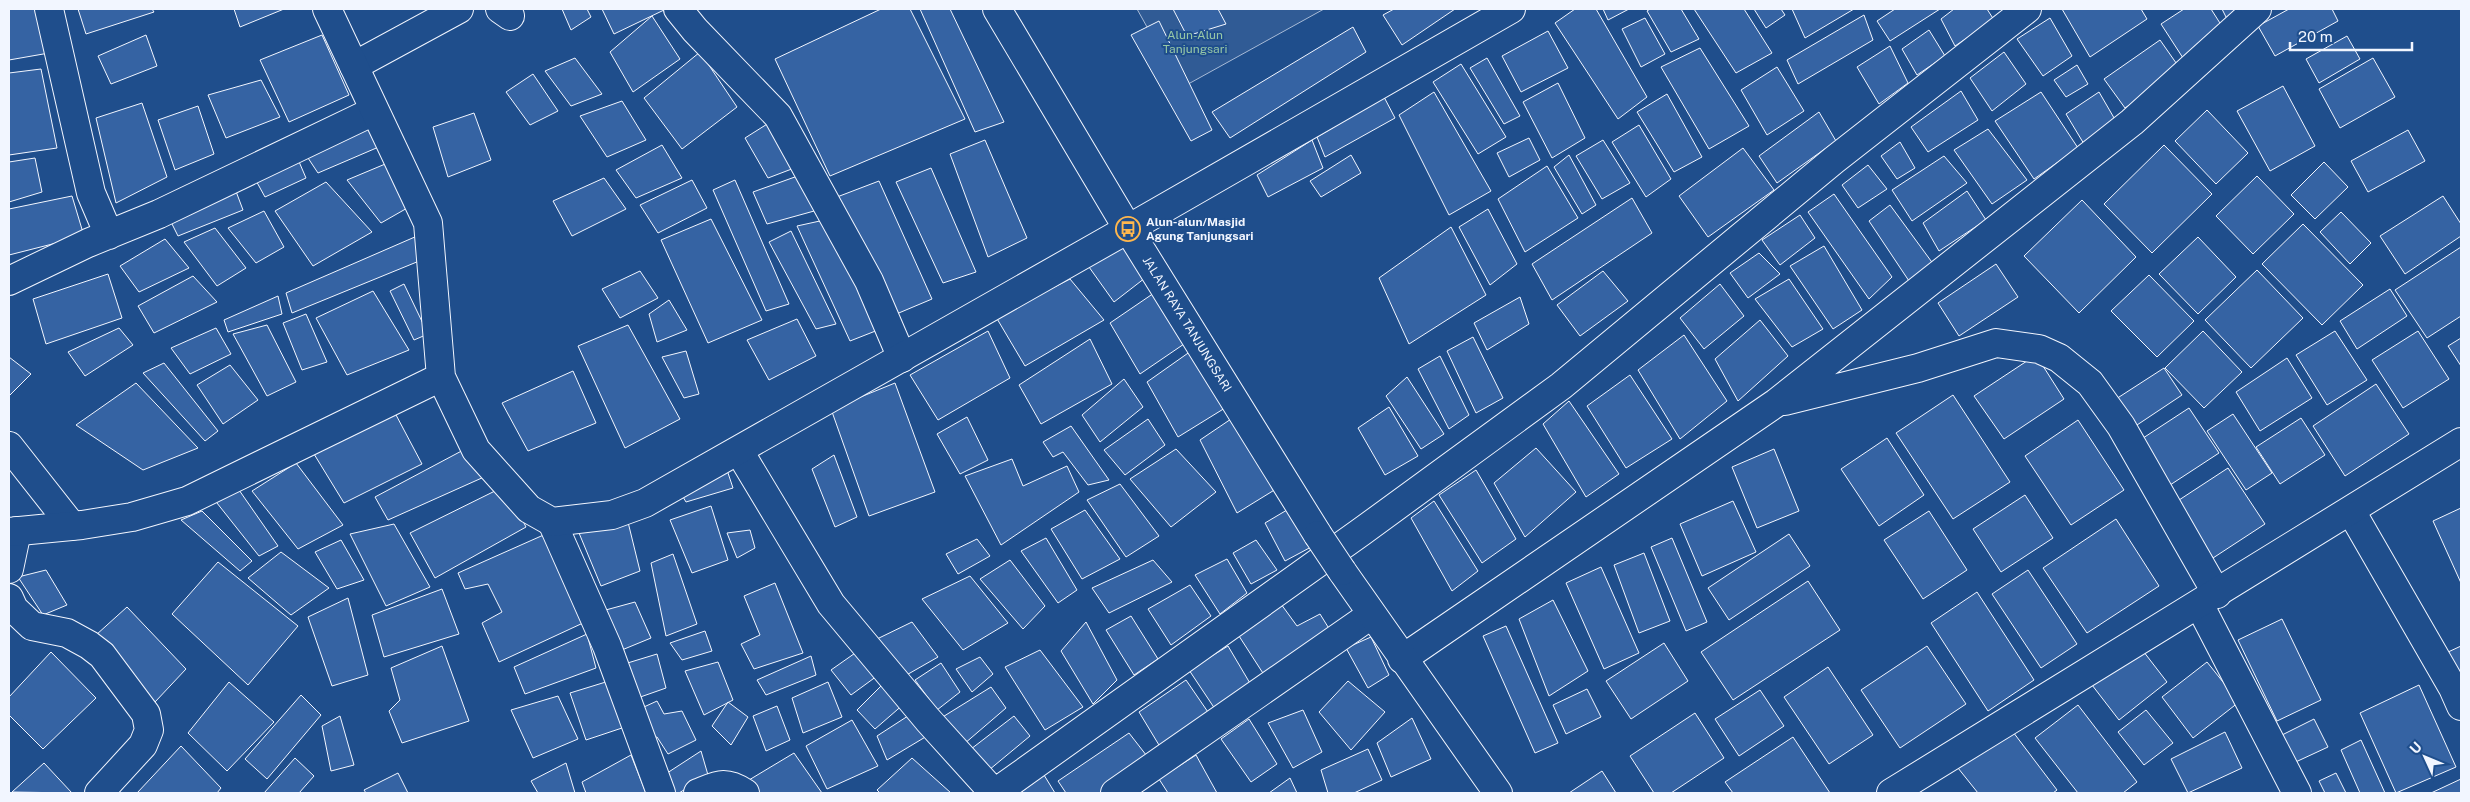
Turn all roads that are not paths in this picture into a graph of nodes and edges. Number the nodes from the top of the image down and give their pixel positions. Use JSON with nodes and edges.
{"nodes":[{"id":1,"x":49,"y":9,"type":"edge"},
{"id":2,"x":327,"y":9,"type":"edge"},
{"id":3,"x":458,"y":9,"type":"edge"},
{"id":4,"x":678,"y":9,"type":"edge"},
{"id":5,"x":997,"y":9,"type":"edge"},
{"id":6,"x":1511,"y":9,"type":"edge"},
{"id":7,"x":2027,"y":9,"type":"edge"},
{"id":8,"x":2258,"y":9,"type":"edge"},
{"id":9,"x":354,"y":66,"type":"junction"},
{"id":10,"x":374,"y":111,"type":"junction"},
{"id":11,"x":1128,"y":229,"type":"junction"},
{"id":12,"x":108,"y":235,"type":"junction"},
{"id":13,"x":9,"y":281,"type":"edge"},
{"id":14,"x":902,"y":358,"type":"junction"},
{"id":15,"x":441,"y":377,"type":"junction"},
{"id":16,"x":1776,"y":403,"type":"junction"},
{"id":17,"x":2461,"y":442,"type":"edge"},
{"id":18,"x":9,"y":446,"type":"edge"},
{"id":19,"x":739,"y":451,"type":"junction"},
{"id":20,"x":2351,"y":511,"type":"junction"},
{"id":21,"x":552,"y":522,"type":"junction"},
{"id":22,"x":72,"y":526,"type":"junction"},
{"id":23,"x":13,"y":531,"type":"edge"},
{"id":24,"x":9,"y":570,"type":"edge"},
{"id":25,"x":9,"y":598,"type":"edge"},
{"id":26,"x":2208,"y":599,"type":"junction"},
{"id":27,"x":1371,"y":615,"type":"junction"},
{"id":28,"x":1402,"y":659,"type":"junction"},
{"id":29,"x":2461,"y":706,"type":"edge"},
{"id":30,"x":99,"y":793,"type":"edge"},
{"id":31,"x":661,"y":793,"type":"edge"},
{"id":32,"x":698,"y":793,"type":"edge"},
{"id":33,"x":745,"y":793,"type":"edge"},
{"id":34,"x":995,"y":793,"type":"edge"},
{"id":35,"x":1115,"y":793,"type":"edge"},
{"id":36,"x":1498,"y":793,"type":"edge"},
{"id":37,"x":1891,"y":793,"type":"edge"},
{"id":38,"x":2297,"y":793,"type":"edge"}],
"edges":[{"from":1,"to":12,"type":"main road"},
{"from":2,"to":9,"type":"main road"},
{"from":3,"to":9,"type":"main road"},
{"from":4,"to":14,"type":"main road"},
{"from":5,"to":11,"type":"main road","name":"JALAN RAYA TANJUNGSARI"},
{"from":6,"to":11,"type":"main road"},
{"from":7,"to":34,"type":"main road"},
{"from":8,"to":16,"type":"main road"},
{"from":9,"to":10,"type":"main road"},
{"from":10,"to":12,"type":"main road"},
{"from":10,"to":15,"type":"main road"},
{"from":11,"to":14,"type":"main road"},
{"from":11,"to":27,"type":"main road","name":"JALAN RAYA TANJUNGSARI","bridge":true},
{"from":12,"to":13,"type":"main road"},
{"from":14,"to":19,"type":"main road"},
{"from":15,"to":21,"type":"main road"},
{"from":15,"to":22,"type":"main road"},
{"from":16,"to":26,"type":"main road"},
{"from":16,"to":28,"type":"main road"},
{"from":17,"to":20,"type":"main road"},
{"from":18,"to":22,"type":"main road"},
{"from":19,"to":21,"type":"main road"},
{"from":19,"to":34,"type":"main road"},
{"from":20,"to":26,"type":"main road"},
{"from":20,"to":29,"type":"main road"},
{"from":21,"to":31,"type":"main road"},
{"from":22,"to":23,"type":"main road"},
{"from":23,"to":24,"type":"main road"},
{"from":25,"to":30,"type":"main road"},
{"from":26,"to":37,"type":"main road"},
{"from":26,"to":38,"type":"main road"},
{"from":27,"to":28,"type":"main road","name":"JALAN RAYA TANJUNGSARI"},
{"from":27,"to":35,"type":"main road"},
{"from":28,"to":36,"type":"main road","name":"JALAN RAYA TANJUNGSARI"},
{"from":32,"to":33,"type":"main road"}]}
